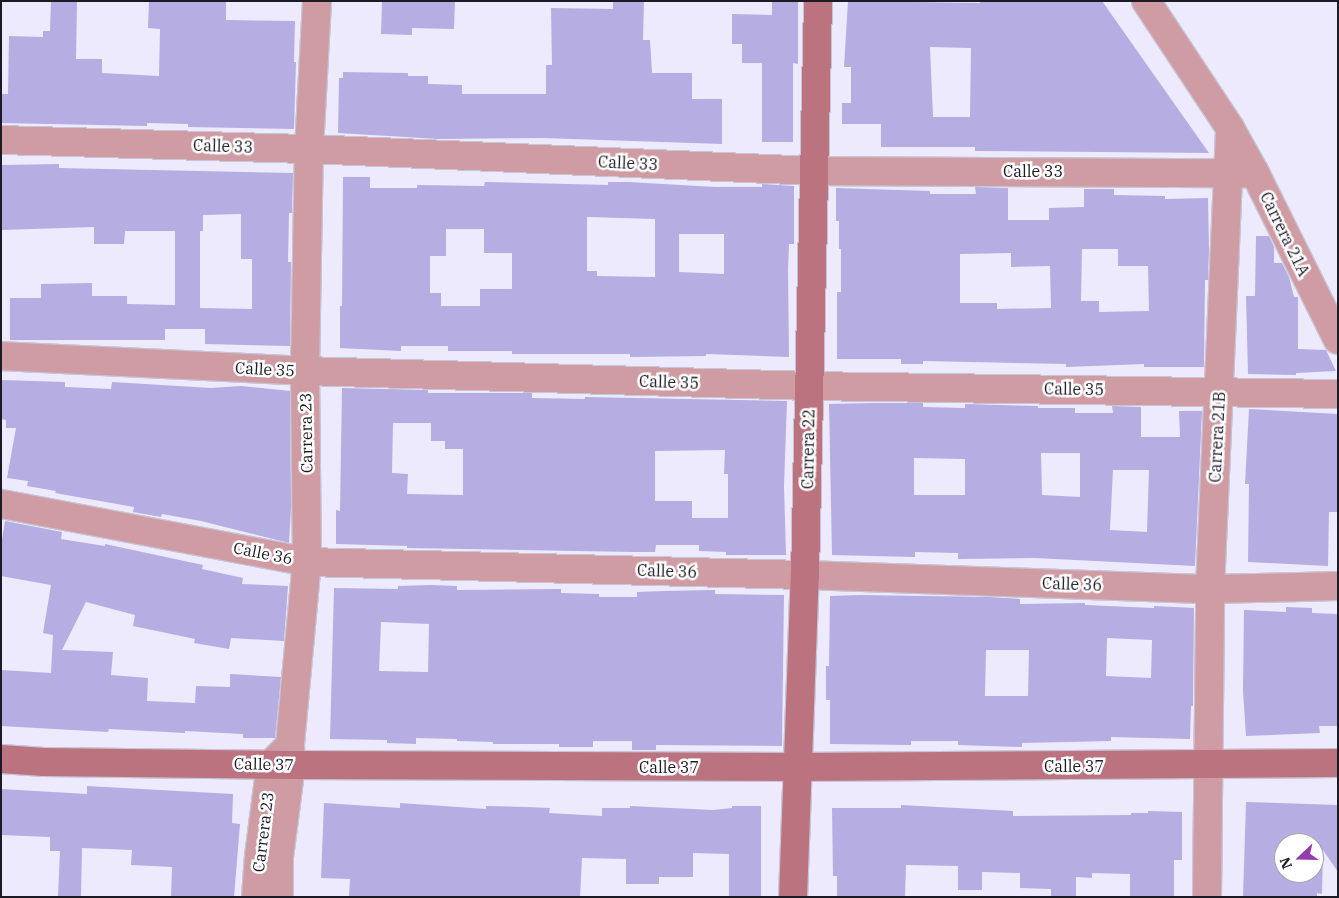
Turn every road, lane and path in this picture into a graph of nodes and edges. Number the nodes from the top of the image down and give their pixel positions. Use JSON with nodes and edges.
{"nodes":[{"id":1,"x":317,"y":1,"type":"edge"},
{"id":2,"x":818,"y":1,"type":"edge"},
{"id":3,"x":1146,"y":1,"type":"edge"},
{"id":4,"x":1,"y":140,"type":"edge"},
{"id":5,"x":309,"y":149,"type":"junction"},
{"id":6,"x":815,"y":171,"type":"junction"},
{"id":7,"x":1241,"y":172,"type":"junction"},
{"id":8,"x":1338,"y":340,"type":"edge"},
{"id":9,"x":1,"y":356,"type":"edge"},
{"id":10,"x":305,"y":371,"type":"junction"},
{"id":11,"x":810,"y":386,"type":"junction"},
{"id":12,"x":1220,"y":391,"type":"junction"},
{"id":13,"x":1338,"y":394,"type":"edge"},
{"id":14,"x":1,"y":504,"type":"edge"},
{"id":15,"x":307,"y":562,"type":"junction"},
{"id":16,"x":805,"y":575,"type":"junction"},
{"id":17,"x":1338,"y":586,"type":"edge"},
{"id":18,"x":1210,"y":589,"type":"junction"},
{"id":19,"x":284,"y":758,"type":"junction"},
{"id":20,"x":1,"y":759,"type":"edge"},
{"id":21,"x":1338,"y":763,"type":"edge"},
{"id":22,"x":1207,"y":766,"type":"junction"},
{"id":23,"x":798,"y":768,"type":"junction"},
{"id":24,"x":256,"y":897,"type":"edge"},
{"id":25,"x":279,"y":897,"type":"edge"},
{"id":26,"x":794,"y":897,"type":"edge"},
{"id":27,"x":1207,"y":897,"type":"edge"}],
"edges":[{"from":1,"to":5,"type":"street","name":"Carrera 23"},
{"from":2,"to":6,"type":"street","name":"Carrera 22"},
{"from":3,"to":7,"type":"street","name":"Carrera 21B"},
{"from":4,"to":5,"type":"street","name":"Calle 33"},
{"from":5,"to":6,"type":"street","name":"Calle 33"},
{"from":5,"to":10,"type":"street","name":"Carrera 23"},
{"from":6,"to":7,"type":"street","name":"Calle 33"},
{"from":6,"to":11,"type":"street","name":"Carrera 22"},
{"from":7,"to":8,"type":"street","name":"Carrera 21A"},
{"from":7,"to":12,"type":"street","name":"Carrera 21B"},
{"from":9,"to":10,"type":"street","name":"Calle 35"},
{"from":10,"to":11,"type":"street","name":"Calle 35"},
{"from":10,"to":15,"type":"street","name":"Carrera 23"},
{"from":11,"to":12,"type":"street","name":"Calle 35"},
{"from":11,"to":16,"type":"street","name":"Carrera 22"},
{"from":12,"to":13,"type":"street","name":"Calle 35"},
{"from":12,"to":18,"type":"street","name":"Carrera 21B"},
{"from":14,"to":15,"type":"street","name":"Calle 36"},
{"from":15,"to":16,"type":"street","name":"Calle 36"},
{"from":15,"to":19,"type":"street","name":"Carrera 23"},
{"from":16,"to":18,"type":"street","name":"Calle 36"},
{"from":16,"to":23,"type":"street","name":"Carrera 22"},
{"from":17,"to":18,"type":"street","name":"Calle 36"},
{"from":18,"to":22,"type":"street","name":"Carrera 21B"},
{"from":19,"to":20,"type":"street","name":"Calle 37"},
{"from":19,"to":23,"type":"street","name":"Calle 37"},
{"from":19,"to":24,"type":"street","name":"Carrera 23"},
{"from":19,"to":25,"type":"street","name":"Carrera 23"},
{"from":21,"to":22,"type":"street","name":"Calle 37"},
{"from":22,"to":23,"type":"street","name":"Calle 37"},
{"from":22,"to":27,"type":"street","name":"Carrera 21B"},
{"from":23,"to":26,"type":"street","name":"Carrera 22"}]}
